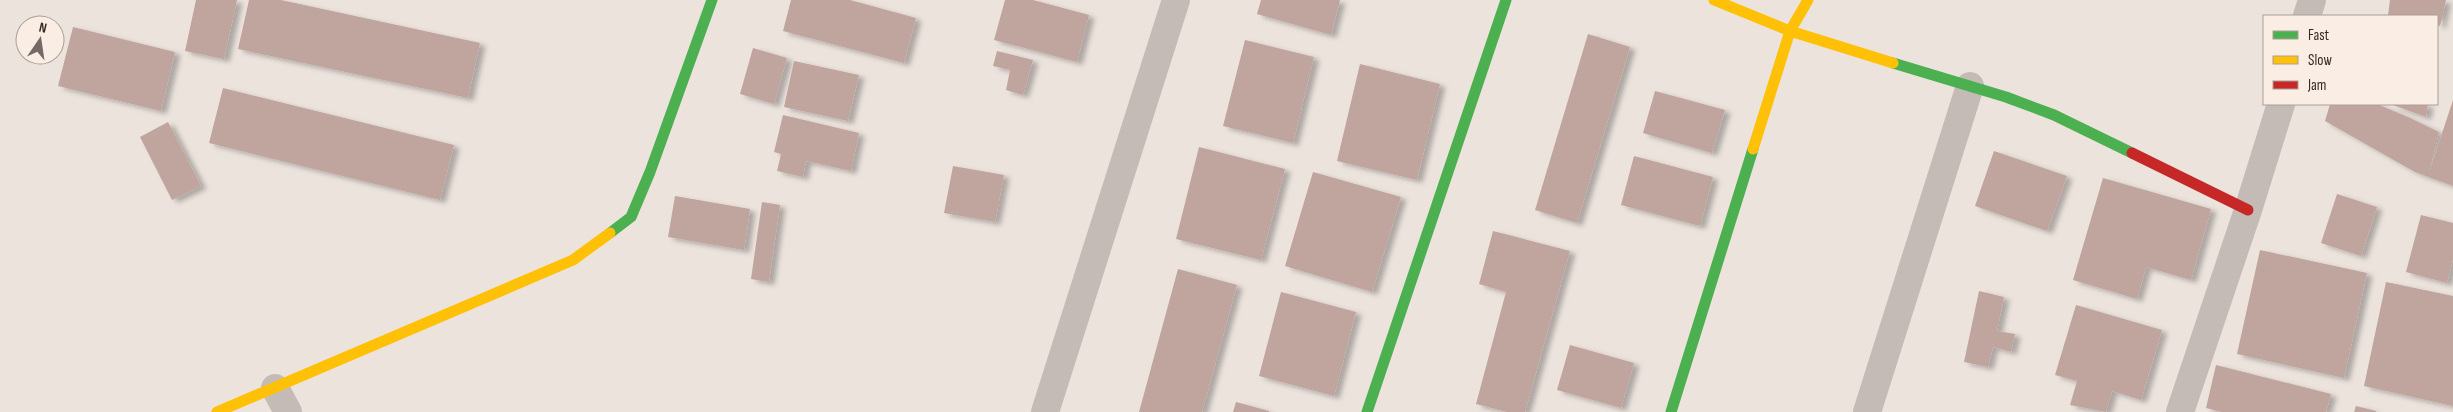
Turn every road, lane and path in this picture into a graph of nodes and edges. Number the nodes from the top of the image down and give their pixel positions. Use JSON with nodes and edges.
{"nodes":[{"id":1,"x":712,"y":0,"type":"edge"},
{"id":2,"x":1176,"y":0,"type":"edge"},
{"id":3,"x":1506,"y":0,"type":"edge"},
{"id":4,"x":1714,"y":0,"type":"edge"},
{"id":5,"x":1808,"y":0,"type":"edge"},
{"id":6,"x":2312,"y":0,"type":"edge"},
{"id":7,"x":2307,"y":15,"type":"edge"},
{"id":8,"x":1790,"y":32,"type":"junction"},
{"id":9,"x":1970,"y":86,"type":"junction"},
{"id":10,"x":2281,"y":105,"type":"edge"},
{"id":11,"x":2248,"y":210,"type":"junction"},
{"id":12,"x":275,"y":388,"type":"junction"},
{"id":13,"x":217,"y":412,"type":"edge"},
{"id":14,"x":288,"y":412,"type":"edge"},
{"id":15,"x":1045,"y":412,"type":"edge"},
{"id":16,"x":1366,"y":412,"type":"edge"},
{"id":17,"x":1672,"y":412,"type":"edge"},
{"id":18,"x":1867,"y":412,"type":"edge"},
{"id":19,"x":2180,"y":412,"type":"edge"}],
"edges":[{"from":1,"to":12,"type":"street"},
{"from":2,"to":15,"type":"street"},
{"from":3,"to":16,"type":"street"},
{"from":4,"to":8,"type":"street"},
{"from":5,"to":8,"type":"street"},
{"from":6,"to":7,"type":"street"},
{"from":8,"to":9,"type":"street"},
{"from":8,"to":17,"type":"street"},
{"from":9,"to":11,"type":"street"},
{"from":9,"to":18,"type":"street"},
{"from":10,"to":11,"type":"street"},
{"from":11,"to":19,"type":"street"},
{"from":12,"to":13,"type":"street"},
{"from":12,"to":14,"type":"street"}]}
